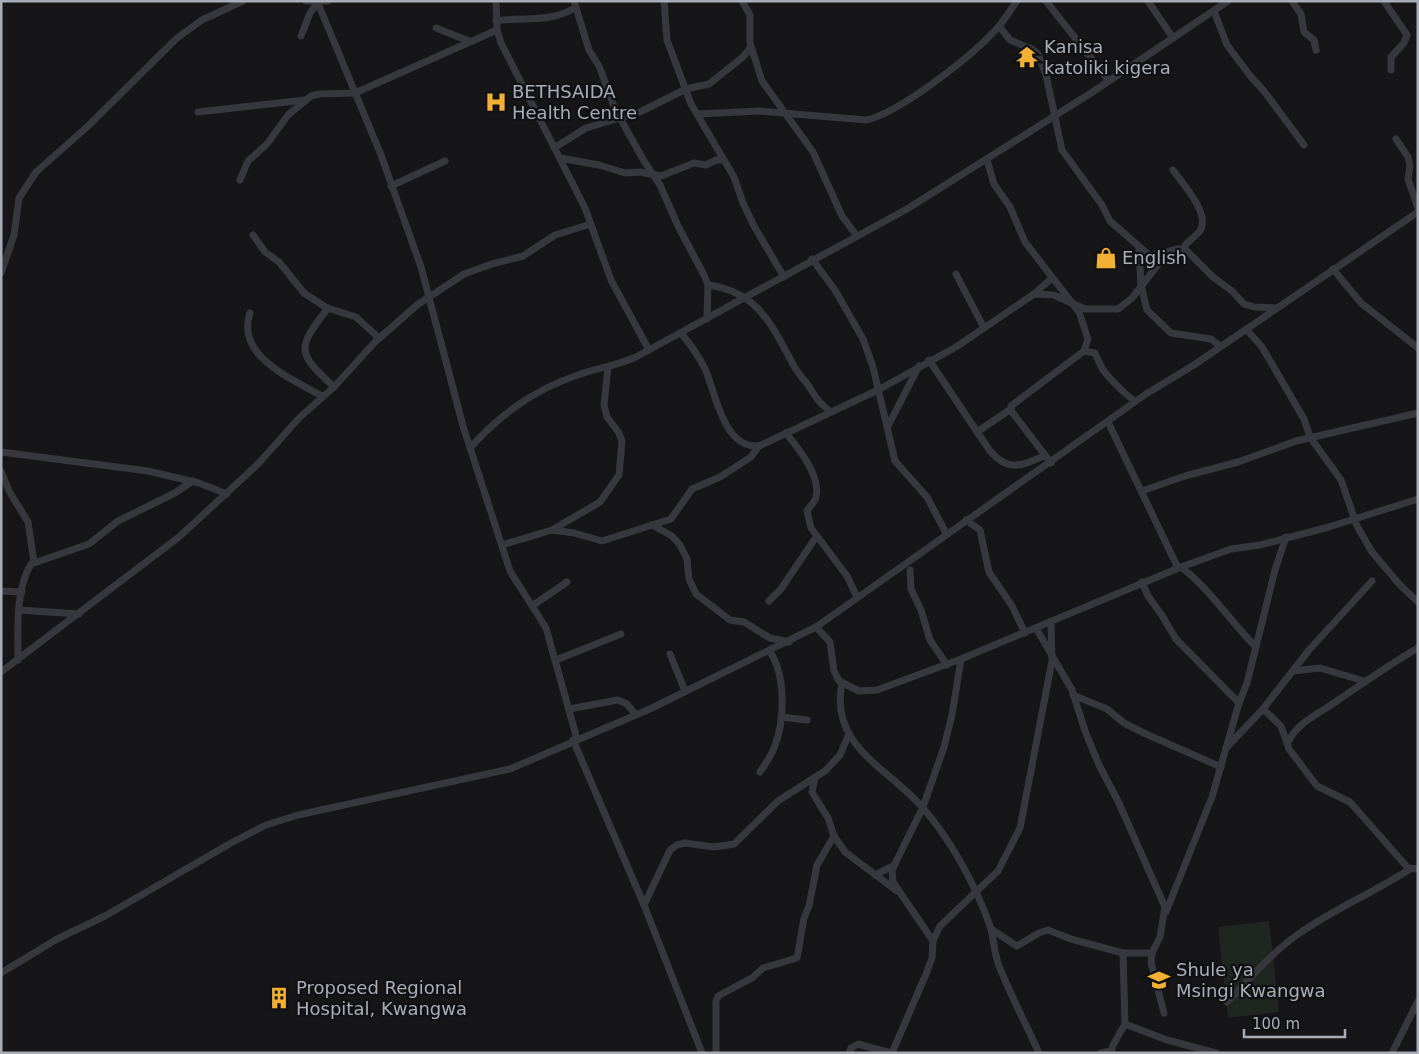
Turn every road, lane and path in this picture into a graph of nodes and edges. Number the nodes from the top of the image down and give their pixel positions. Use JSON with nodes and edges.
{"nodes":[{"id":1,"x":244,"y":1,"type":"edge"},
{"id":2,"x":306,"y":1,"type":"edge"},
{"id":3,"x":328,"y":1,"type":"edge"},
{"id":4,"x":496,"y":1,"type":"edge"},
{"id":5,"x":664,"y":1,"type":"edge"},
{"id":6,"x":742,"y":1,"type":"edge"},
{"id":7,"x":1017,"y":1,"type":"edge"},
{"id":8,"x":1046,"y":1,"type":"edge"},
{"id":9,"x":1148,"y":1,"type":"edge"},
{"id":10,"x":1228,"y":1,"type":"edge"},
{"id":11,"x":1292,"y":1,"type":"edge"},
{"id":12,"x":1384,"y":1,"type":"edge"},
{"id":13,"x":318,"y":2,"type":"edge"},
{"id":14,"x":574,"y":5,"type":"edge"},
{"id":15,"x":1214,"y":10,"type":"junction"},
{"id":16,"x":496,"y":21,"type":"junction"},
{"id":17,"x":1000,"y":26,"type":"junction"},
{"id":18,"x":436,"y":28,"type":"dead end"},
{"id":19,"x":497,"y":30,"type":"junction"},
{"id":20,"x":302,"y":36,"type":"dead end"},
{"id":21,"x":1173,"y":38,"type":"junction"},
{"id":22,"x":469,"y":41,"type":"junction"},
{"id":23,"x":751,"y":47,"type":"junction"},
{"id":24,"x":1316,"y":50,"type":"dead end"},
{"id":25,"x":1391,"y":70,"type":"dead end"},
{"id":26,"x":1109,"y":81,"type":"junction"},
{"id":27,"x":686,"y":89,"type":"junction"},
{"id":28,"x":355,"y":93,"type":"junction"},
{"id":29,"x":305,"y":100,"type":"junction"},
{"id":30,"x":198,"y":112,"type":"dead end"},
{"id":31,"x":697,"y":114,"type":"junction"},
{"id":32,"x":786,"y":114,"type":"junction"},
{"id":33,"x":1055,"y":116,"type":"junction"},
{"id":34,"x":619,"y":117,"type":"junction"},
{"id":35,"x":1396,"y":139,"type":"dead end"},
{"id":36,"x":1304,"y":145,"type":"dead end"},
{"id":37,"x":554,"y":148,"type":"junction"},
{"id":38,"x":560,"y":158,"type":"junction"},
{"id":39,"x":723,"y":160,"type":"junction"},
{"id":40,"x":987,"y":160,"type":"junction"},
{"id":41,"x":445,"y":161,"type":"dead end"},
{"id":42,"x":1173,"y":170,"type":"dead end"},
{"id":43,"x":654,"y":176,"type":"junction"},
{"id":44,"x":240,"y":180,"type":"dead end"},
{"id":45,"x":392,"y":186,"type":"junction"},
{"id":46,"x":1418,"y":208,"type":"edge"},
{"id":47,"x":1418,"y":212,"type":"edge"},
{"id":48,"x":591,"y":224,"type":"junction"},
{"id":49,"x":254,"y":235,"type":"dead end"},
{"id":50,"x":857,"y":236,"type":"junction"},
{"id":51,"x":1139,"y":249,"type":"junction"},
{"id":52,"x":1183,"y":249,"type":"junction"},
{"id":53,"x":1168,"y":253,"type":"junction"},
{"id":54,"x":812,"y":259,"type":"junction"},
{"id":55,"x":1333,"y":270,"type":"junction"},
{"id":56,"x":1,"y":273,"type":"edge"},
{"id":57,"x":956,"y":274,"type":"dead end"},
{"id":58,"x":784,"y":276,"type":"junction"},
{"id":59,"x":1052,"y":278,"type":"junction"},
{"id":60,"x":1141,"y":285,"type":"junction"},
{"id":61,"x":708,"y":286,"type":"junction"},
{"id":62,"x":1034,"y":294,"type":"junction"},
{"id":63,"x":747,"y":297,"type":"junction"},
{"id":64,"x":428,"y":298,"type":"junction"},
{"id":65,"x":1070,"y":302,"type":"junction"},
{"id":66,"x":328,"y":308,"type":"junction"},
{"id":67,"x":1277,"y":308,"type":"junction"},
{"id":68,"x":250,"y":313,"type":"dead end"},
{"id":69,"x":707,"y":319,"type":"junction"},
{"id":70,"x":984,"y":328,"type":"junction"},
{"id":71,"x":1246,"y":329,"type":"junction"},
{"id":72,"x":681,"y":333,"type":"junction"},
{"id":73,"x":379,"y":338,"type":"junction"},
{"id":74,"x":1220,"y":346,"type":"junction"},
{"id":75,"x":1418,"y":348,"type":"edge"},
{"id":76,"x":649,"y":350,"type":"junction"},
{"id":77,"x":1084,"y":352,"type":"junction"},
{"id":78,"x":929,"y":360,"type":"junction"},
{"id":79,"x":919,"y":366,"type":"junction"},
{"id":80,"x":608,"y":367,"type":"junction"},
{"id":81,"x":334,"y":387,"type":"junction"},
{"id":82,"x":878,"y":390,"type":"junction"},
{"id":83,"x":322,"y":396,"type":"junction"},
{"id":84,"x":1136,"y":401,"type":"junction"},
{"id":85,"x":1011,"y":409,"type":"junction"},
{"id":86,"x":830,"y":411,"type":"junction"},
{"id":87,"x":1418,"y":413,"type":"edge"},
{"id":88,"x":1108,"y":422,"type":"junction"},
{"id":89,"x":888,"y":426,"type":"junction"},
{"id":90,"x":977,"y":432,"type":"junction"},
{"id":91,"x":786,"y":434,"type":"junction"},
{"id":92,"x":1310,"y":437,"type":"junction"},
{"id":93,"x":760,"y":446,"type":"junction"},
{"id":94,"x":470,"y":448,"type":"junction"},
{"id":95,"x":1,"y":452,"type":"edge"},
{"id":96,"x":1044,"y":456,"type":"junction"},
{"id":97,"x":1050,"y":463,"type":"junction"},
{"id":98,"x":1,"y":470,"type":"edge"},
{"id":99,"x":193,"y":481,"type":"junction"},
{"id":100,"x":1142,"y":491,"type":"junction"},
{"id":101,"x":227,"y":494,"type":"junction"},
{"id":102,"x":1418,"y":499,"type":"edge"},
{"id":103,"x":1356,"y":518,"type":"junction"},
{"id":104,"x":966,"y":520,"type":"junction"},
{"id":105,"x":652,"y":525,"type":"junction"},
{"id":106,"x":552,"y":530,"type":"junction"},
{"id":107,"x":946,"y":533,"type":"junction"},
{"id":108,"x":816,"y":537,"type":"junction"},
{"id":109,"x":1286,"y":537,"type":"junction"},
{"id":110,"x":502,"y":545,"type":"junction"},
{"id":111,"x":34,"y":562,"type":"junction"},
{"id":112,"x":1179,"y":567,"type":"junction"},
{"id":113,"x":910,"y":570,"type":"dead end"},
{"id":114,"x":1372,"y":581,"type":"dead end"},
{"id":115,"x":567,"y":582,"type":"dead end"},
{"id":116,"x":1142,"y":582,"type":"junction"},
{"id":117,"x":1,"y":591,"type":"edge"},
{"id":118,"x":22,"y":592,"type":"junction"},
{"id":119,"x":857,"y":597,"type":"junction"},
{"id":120,"x":770,"y":601,"type":"dead end"},
{"id":121,"x":1418,"y":602,"type":"edge"},
{"id":122,"x":532,"y":606,"type":"junction"},
{"id":123,"x":19,"y":610,"type":"junction"},
{"id":124,"x":79,"y":614,"type":"junction"},
{"id":125,"x":1051,"y":621,"type":"junction"},
{"id":126,"x":816,"y":627,"type":"junction"},
{"id":127,"x":1036,"y":628,"type":"junction"},
{"id":128,"x":1025,"y":633,"type":"junction"},
{"id":129,"x":621,"y":634,"type":"dead end"},
{"id":130,"x":789,"y":642,"type":"junction"},
{"id":131,"x":1256,"y":648,"type":"junction"},
{"id":132,"x":1418,"y":648,"type":"edge"},
{"id":133,"x":770,"y":652,"type":"junction"},
{"id":134,"x":670,"y":654,"type":"dead end"},
{"id":135,"x":1052,"y":655,"type":"junction"},
{"id":136,"x":18,"y":660,"type":"junction"},
{"id":137,"x":556,"y":660,"type":"junction"},
{"id":138,"x":961,"y":660,"type":"junction"},
{"id":139,"x":947,"y":665,"type":"junction"},
{"id":140,"x":1292,"y":671,"type":"junction"},
{"id":141,"x":1,"y":672,"type":"edge"},
{"id":142,"x":1364,"y":681,"type":"junction"},
{"id":143,"x":842,"y":684,"type":"junction"},
{"id":144,"x":685,"y":691,"type":"junction"},
{"id":145,"x":1073,"y":694,"type":"junction"},
{"id":146,"x":1239,"y":703,"type":"junction"},
{"id":147,"x":569,"y":709,"type":"junction"},
{"id":148,"x":1263,"y":709,"type":"junction"},
{"id":149,"x":634,"y":714,"type":"junction"},
{"id":150,"x":781,"y":718,"type":"junction"},
{"id":151,"x":807,"y":720,"type":"dead end"},
{"id":152,"x":848,"y":736,"type":"junction"},
{"id":153,"x":575,"y":739,"type":"junction"},
{"id":154,"x":1288,"y":742,"type":"junction"},
{"id":155,"x":1225,"y":749,"type":"junction"},
{"id":156,"x":1221,"y":767,"type":"junction"},
{"id":157,"x":760,"y":772,"type":"dead end"},
{"id":158,"x":814,"y":777,"type":"junction"},
{"id":159,"x":805,"y":783,"type":"junction"},
{"id":160,"x":811,"y":790,"type":"junction"},
{"id":161,"x":923,"y":807,"type":"junction"},
{"id":162,"x":834,"y":836,"type":"junction"},
{"id":163,"x":893,"y":866,"type":"junction"},
{"id":164,"x":1414,"y":869,"type":"edge"},
{"id":165,"x":875,"y":874,"type":"junction"},
{"id":166,"x":974,"y":892,"type":"junction"},
{"id":167,"x":901,"y":894,"type":"junction"},
{"id":168,"x":644,"y":905,"type":"junction"},
{"id":169,"x":1165,"y":914,"type":"junction"},
{"id":170,"x":991,"y":929,"type":"junction"},
{"id":171,"x":933,"y":941,"type":"junction"},
{"id":172,"x":1123,"y":953,"type":"junction"},
{"id":173,"x":1152,"y":953,"type":"junction"},
{"id":174,"x":1,"y":973,"type":"edge"},
{"id":175,"x":1418,"y":1001,"type":"edge"},
{"id":176,"x":1228,"y":1002,"type":"dead end"},
{"id":177,"x":1164,"y":1013,"type":"dead end"},
{"id":178,"x":1125,"y":1024,"type":"junction"},
{"id":179,"x":1111,"y":1052,"type":"edge"},
{"id":180,"x":702,"y":1053,"type":"edge"},
{"id":181,"x":716,"y":1053,"type":"edge"},
{"id":182,"x":849,"y":1053,"type":"edge"},
{"id":183,"x":891,"y":1053,"type":"edge"},
{"id":184,"x":1039,"y":1053,"type":"edge"},
{"id":185,"x":1101,"y":1053,"type":"edge"},
{"id":186,"x":1216,"y":1053,"type":"edge"},
{"id":187,"x":1392,"y":1053,"type":"edge"}],
"edges":[{"from":1,"to":56,"type":"street"},
{"from":2,"to":13,"type":"street"},
{"from":3,"to":13,"type":"street"},
{"from":4,"to":16,"type":"street"},
{"from":5,"to":27,"type":"street"},
{"from":6,"to":23,"type":"street"},
{"from":7,"to":17,"type":"street"},
{"from":8,"to":26,"type":"street"},
{"from":9,"to":21,"type":"street"},
{"from":10,"to":15,"type":"street"},
{"from":11,"to":24,"type":"street"},
{"from":12,"to":25,"type":"street"},
{"from":13,"to":20,"type":"street"},
{"from":13,"to":28,"type":"street"},
{"from":14,"to":16,"type":"street"},
{"from":14,"to":34,"type":"street"},
{"from":15,"to":21,"type":"street"},
{"from":15,"to":36,"type":"street"},
{"from":16,"to":19,"type":"street"},
{"from":17,"to":32,"type":"street"},
{"from":17,"to":33,"type":"street"},
{"from":18,"to":22,"type":"street"},
{"from":19,"to":22,"type":"street"},
{"from":19,"to":37,"type":"street"},
{"from":21,"to":26,"type":"street"},
{"from":22,"to":28,"type":"street"},
{"from":23,"to":27,"type":"street"},
{"from":23,"to":32,"type":"street"},
{"from":26,"to":33,"type":"street"},
{"from":27,"to":31,"type":"street"},
{"from":27,"to":34,"type":"street"},
{"from":28,"to":29,"type":"street"},
{"from":28,"to":45,"type":"street"},
{"from":29,"to":30,"type":"street"},
{"from":29,"to":44,"type":"street"},
{"from":31,"to":32,"type":"street"},
{"from":31,"to":39,"type":"street"},
{"from":32,"to":50,"type":"street"},
{"from":33,"to":40,"type":"street"},
{"from":33,"to":51,"type":"street"},
{"from":34,"to":37,"type":"street"},
{"from":34,"to":43,"type":"street"},
{"from":35,"to":46,"type":"street"},
{"from":37,"to":38,"type":"street"},
{"from":38,"to":43,"type":"street"},
{"from":38,"to":48,"type":"street"},
{"from":39,"to":43,"type":"street"},
{"from":39,"to":58,"type":"street"},
{"from":40,"to":50,"type":"street"},
{"from":40,"to":59,"type":"street"},
{"from":41,"to":45,"type":"street"},
{"from":42,"to":52,"type":"street"},
{"from":43,"to":61,"type":"street"},
{"from":45,"to":64,"type":"street"},
{"from":47,"to":55,"type":"street"},
{"from":48,"to":64,"type":"street"},
{"from":48,"to":76,"type":"street"},
{"from":49,"to":66,"type":"street"},
{"from":50,"to":54,"type":"street"},
{"from":51,"to":53,"type":"street"},
{"from":51,"to":60,"type":"street"},
{"from":52,"to":53,"type":"street"},
{"from":52,"to":67,"type":"street"},
{"from":53,"to":60,"type":"street"},
{"from":54,"to":58,"type":"street"},
{"from":54,"to":82,"type":"street"},
{"from":55,"to":67,"type":"street"},
{"from":55,"to":75,"type":"street"},
{"from":57,"to":70,"type":"street"},
{"from":58,"to":63,"type":"street"},
{"from":59,"to":62,"type":"street"},
{"from":59,"to":65,"type":"street"},
{"from":60,"to":65,"type":"street"},
{"from":60,"to":74,"type":"street"},
{"from":61,"to":63,"type":"street"},
{"from":61,"to":69,"type":"street"},
{"from":62,"to":65,"type":"street"},
{"from":62,"to":70,"type":"street"},
{"from":63,"to":69,"type":"street"},
{"from":63,"to":86,"type":"street"},
{"from":64,"to":73,"type":"street"},
{"from":64,"to":94,"type":"street"},
{"from":65,"to":77,"type":"street"},
{"from":66,"to":73,"type":"street"},
{"from":66,"to":81,"type":"street"},
{"from":67,"to":71,"type":"street"},
{"from":68,"to":83,"type":"street"},
{"from":69,"to":72,"type":"street"},
{"from":70,"to":78,"type":"street"},
{"from":71,"to":74,"type":"street"},
{"from":71,"to":92,"type":"street"},
{"from":72,"to":76,"type":"street"},
{"from":72,"to":93,"type":"street"},
{"from":73,"to":81,"type":"street"},
{"from":74,"to":84,"type":"street"},
{"from":76,"to":80,"type":"street"},
{"from":77,"to":84,"type":"street"},
{"from":77,"to":85,"type":"street"},
{"from":78,"to":79,"type":"street"},
{"from":78,"to":90,"type":"street"},
{"from":79,"to":82,"type":"street"},
{"from":79,"to":89,"type":"street"},
{"from":80,"to":94,"type":"street"},
{"from":80,"to":106,"type":"street"},
{"from":81,"to":83,"type":"street"},
{"from":82,"to":86,"type":"street"},
{"from":82,"to":89,"type":"street"},
{"from":83,"to":101,"type":"street"},
{"from":84,"to":88,"type":"street"},
{"from":85,"to":90,"type":"street"},
{"from":85,"to":96,"type":"street"},
{"from":86,"to":91,"type":"street"},
{"from":87,"to":92,"type":"street"},
{"from":88,"to":97,"type":"street"},
{"from":88,"to":100,"type":"street"},
{"from":89,"to":107,"type":"street"},
{"from":90,"to":96,"type":"street"},
{"from":91,"to":93,"type":"street"},
{"from":91,"to":108,"type":"street"},
{"from":92,"to":100,"type":"street"},
{"from":92,"to":103,"type":"street"},
{"from":93,"to":105,"type":"street"},
{"from":94,"to":110,"type":"street"},
{"from":95,"to":99,"type":"street"},
{"from":96,"to":97,"type":"street"},
{"from":97,"to":104,"type":"street"},
{"from":98,"to":111,"type":"street"},
{"from":99,"to":101,"type":"street"},
{"from":99,"to":111,"type":"street"},
{"from":100,"to":112,"type":"street"},
{"from":101,"to":124,"type":"street"},
{"from":102,"to":103,"type":"street"},
{"from":103,"to":109,"type":"street"},
{"from":103,"to":121,"type":"street"},
{"from":104,"to":107,"type":"street"},
{"from":104,"to":128,"type":"street"},
{"from":105,"to":106,"type":"street"},
{"from":105,"to":130,"type":"street"},
{"from":106,"to":110,"type":"street"},
{"from":107,"to":119,"type":"street"},
{"from":108,"to":119,"type":"street"},
{"from":108,"to":120,"type":"street"},
{"from":109,"to":112,"type":"street"},
{"from":109,"to":131,"type":"street"},
{"from":110,"to":122,"type":"street"},
{"from":111,"to":118,"type":"street"},
{"from":112,"to":116,"type":"street"},
{"from":112,"to":131,"type":"street"},
{"from":113,"to":139,"type":"street"},
{"from":114,"to":140,"type":"street"},
{"from":115,"to":122,"type":"street"},
{"from":116,"to":125,"type":"street"},
{"from":116,"to":146,"type":"street"},
{"from":117,"to":118,"type":"street"},
{"from":118,"to":123,"type":"street"},
{"from":119,"to":126,"type":"street"},
{"from":122,"to":137,"type":"street"},
{"from":123,"to":124,"type":"street"},
{"from":123,"to":136,"type":"street"},
{"from":124,"to":136,"type":"street"},
{"from":125,"to":127,"type":"street"},
{"from":125,"to":135,"type":"street"},
{"from":126,"to":130,"type":"street"},
{"from":126,"to":143,"type":"street"},
{"from":127,"to":128,"type":"street"},
{"from":127,"to":135,"type":"street"},
{"from":128,"to":138,"type":"street"},
{"from":129,"to":137,"type":"street"},
{"from":130,"to":133,"type":"street"},
{"from":131,"to":146,"type":"street"},
{"from":132,"to":142,"type":"street"},
{"from":133,"to":144,"type":"street"},
{"from":133,"to":150,"type":"street"},
{"from":134,"to":144,"type":"street"},
{"from":135,"to":145,"type":"street"},
{"from":135,"to":166,"type":"street"},
{"from":136,"to":141,"type":"street"},
{"from":137,"to":147,"type":"street"},
{"from":138,"to":139,"type":"street"},
{"from":138,"to":161,"type":"street"},
{"from":139,"to":143,"type":"street"},
{"from":140,"to":142,"type":"street"},
{"from":140,"to":148,"type":"street"},
{"from":142,"to":154,"type":"street"},
{"from":143,"to":152,"type":"street"},
{"from":144,"to":149,"type":"street"},
{"from":145,"to":156,"type":"street"},
{"from":145,"to":169,"type":"street"},
{"from":146,"to":155,"type":"street"},
{"from":147,"to":149,"type":"street"},
{"from":147,"to":153,"type":"street"},
{"from":148,"to":154,"type":"street"},
{"from":148,"to":155,"type":"street"},
{"from":149,"to":153,"type":"street"},
{"from":150,"to":151,"type":"street"},
{"from":150,"to":157,"type":"street"},
{"from":152,"to":158,"type":"street"},
{"from":152,"to":161,"type":"street"},
{"from":153,"to":168,"type":"street"},
{"from":153,"to":174,"type":"street"},
{"from":154,"to":164,"type":"street"},
{"from":155,"to":156,"type":"street"},
{"from":156,"to":169,"type":"street"},
{"from":158,"to":159,"type":"street"},
{"from":158,"to":160,"type":"street"},
{"from":159,"to":160,"type":"street"},
{"from":159,"to":168,"type":"street"},
{"from":160,"to":162,"type":"street"},
{"from":161,"to":163,"type":"street"},
{"from":161,"to":166,"type":"street"},
{"from":162,"to":165,"type":"street"},
{"from":162,"to":181,"type":"street"},
{"from":163,"to":165,"type":"street"},
{"from":163,"to":167,"type":"street"},
{"from":164,"to":176,"type":"street"},
{"from":165,"to":167,"type":"street"},
{"from":166,"to":170,"type":"street"},
{"from":166,"to":171,"type":"street"},
{"from":167,"to":171,"type":"street"},
{"from":168,"to":180,"type":"street"},
{"from":169,"to":173,"type":"street"},
{"from":170,"to":172,"type":"street"},
{"from":170,"to":184,"type":"street"},
{"from":171,"to":183,"type":"street"},
{"from":172,"to":173,"type":"street"},
{"from":172,"to":178,"type":"street"},
{"from":173,"to":177,"type":"street"},
{"from":175,"to":187,"type":"street"},
{"from":178,"to":179,"type":"street"},
{"from":178,"to":186,"type":"street"},
{"from":179,"to":185,"type":"street"},
{"from":182,"to":183,"type":"street"}]}
